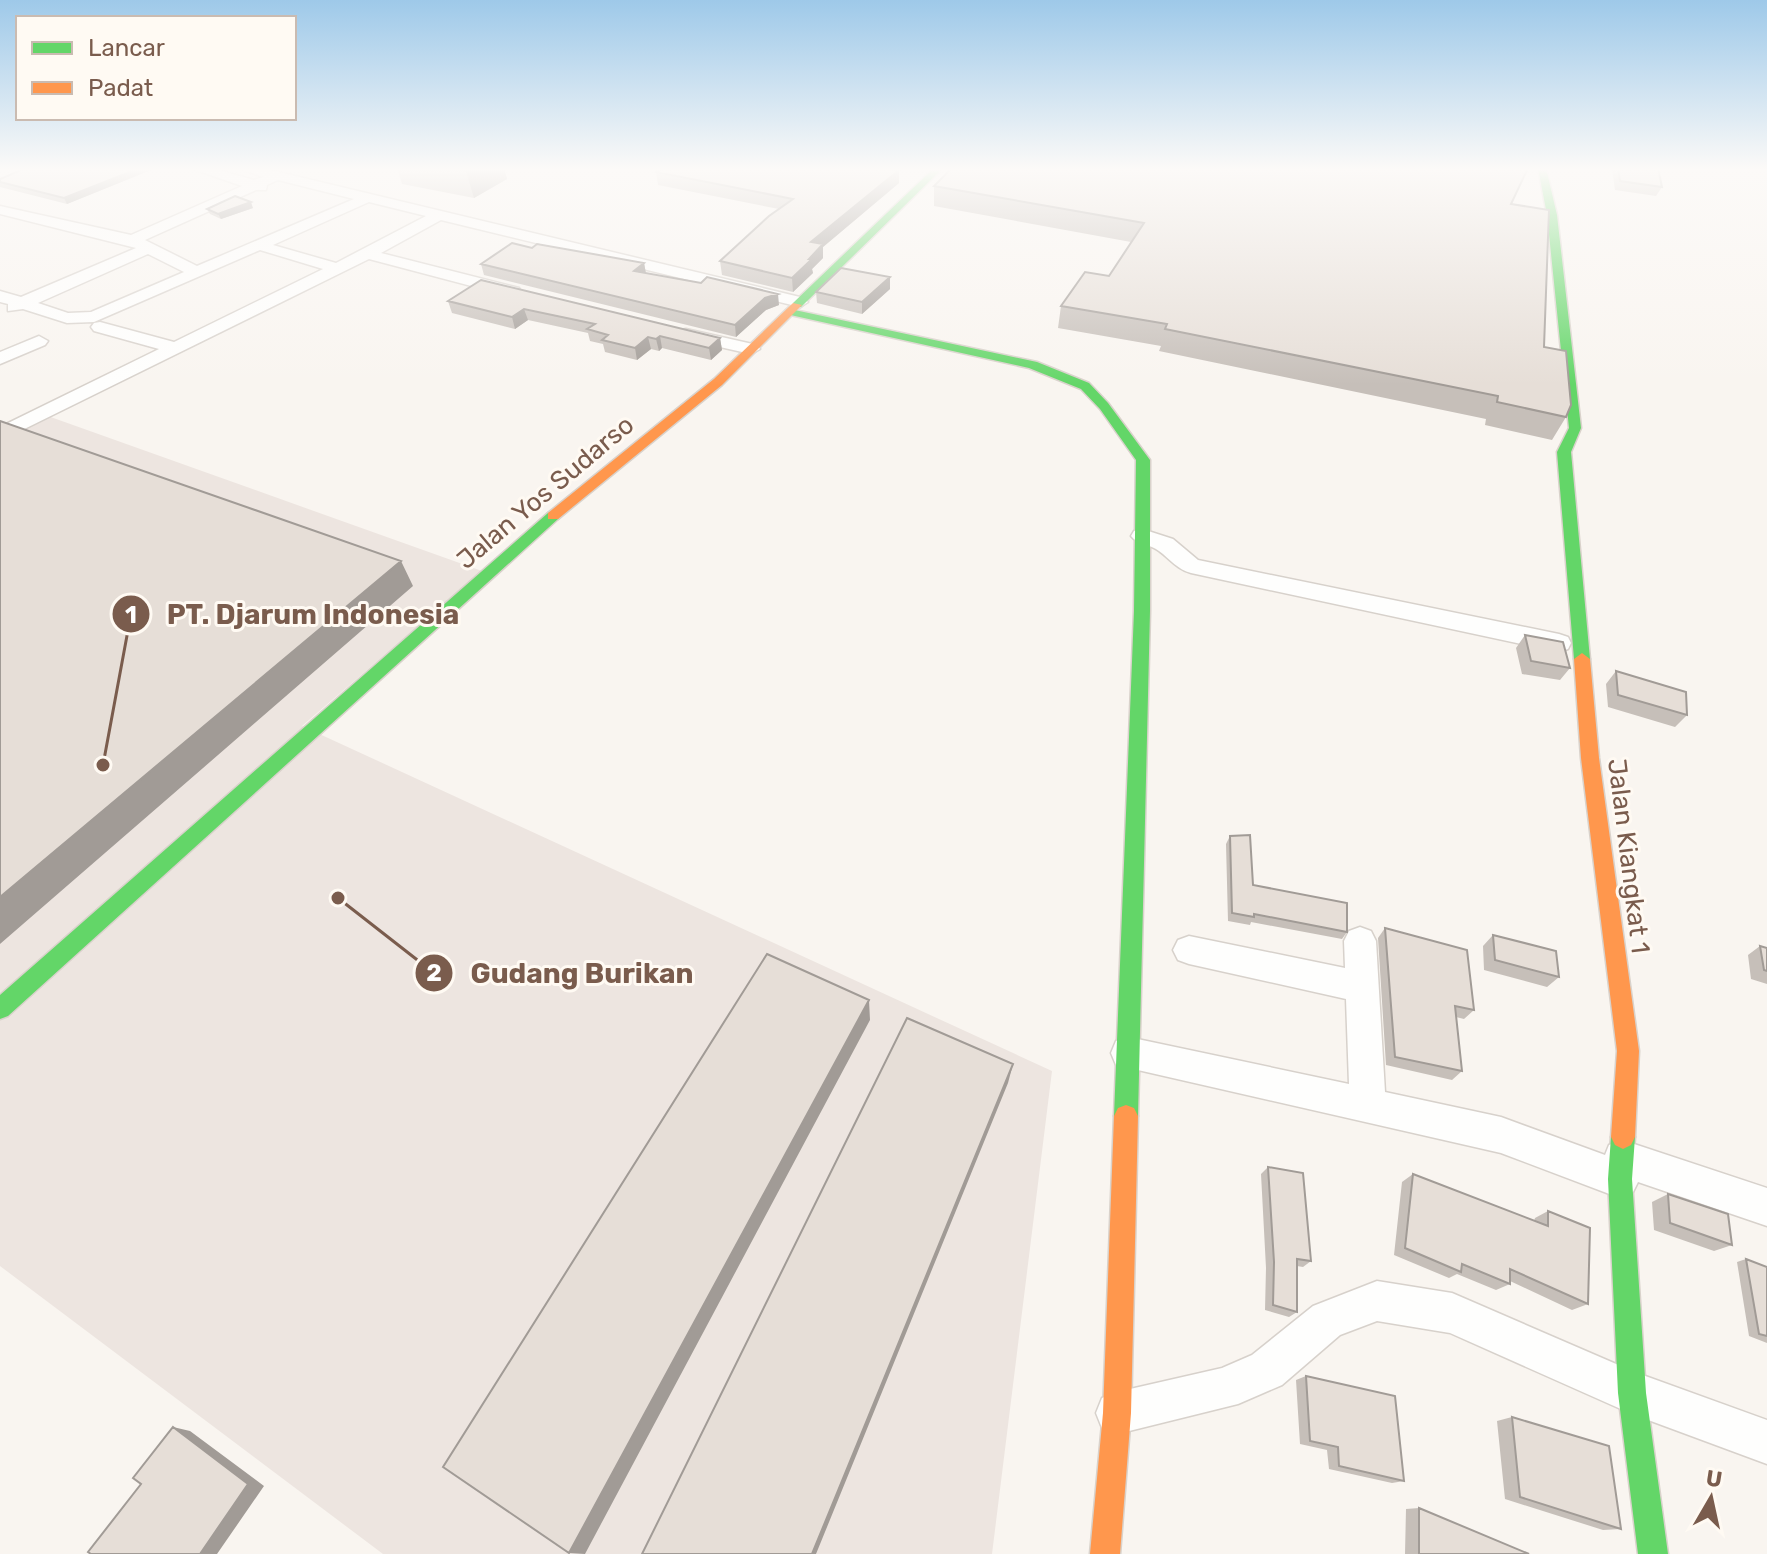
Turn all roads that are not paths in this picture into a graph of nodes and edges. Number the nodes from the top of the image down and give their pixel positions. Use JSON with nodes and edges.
{"nodes":[{"id":1,"x":128,"y":241,"type":"edge"},
{"id":2,"x":148,"y":241,"type":"edge"},
{"id":3,"x":269,"y":241,"type":"edge"},
{"id":4,"x":392,"y":241,"type":"edge"},
{"id":5,"x":542,"y":241,"type":"edge"},
{"id":6,"x":864,"y":241,"type":"edge"},
{"id":7,"x":1555,"y":241,"type":"edge"},
{"id":8,"x":141,"y":244,"type":"junction"},
{"id":9,"x":258,"y":245,"type":"junction"},
{"id":10,"x":367,"y":254,"type":"junction"},
{"id":11,"x":336,"y":268,"type":"junction"},
{"id":12,"x":196,"y":272,"type":"junction"},
{"id":13,"x":523,"y":295,"type":"edge"},
{"id":14,"x":0,"y":296,"type":"edge"},
{"id":15,"x":22,"y":302,"type":"junction"},
{"id":16,"x":795,"y":307,"type":"junction"},
{"id":17,"x":0,"y":315,"type":"edge"},
{"id":18,"x":100,"y":327,"type":"dead end"},
{"id":19,"x":675,"y":331,"type":"edge"},
{"id":20,"x":39,"y":341,"type":"dead end"},
{"id":21,"x":174,"y":348,"type":"junction"},
{"id":22,"x":751,"y":349,"type":"junction"},
{"id":23,"x":0,"y":359,"type":"edge"},
{"id":24,"x":1,"y":434,"type":"edge"},
{"id":25,"x":1142,"y":536,"type":"junction"},
{"id":26,"x":1579,"y":648,"type":"junction"},
{"id":27,"x":1360,"y":941,"type":"dead end"},
{"id":28,"x":1189,"y":950,"type":"dead end"},
{"id":29,"x":1362,"y":987,"type":"junction"},
{"id":30,"x":0,"y":1009,"type":"edge"},
{"id":31,"x":1128,"y":1053,"type":"junction"},
{"id":32,"x":1368,"y":1104,"type":"junction"},
{"id":33,"x":1621,"y":1168,"type":"junction"},
{"id":34,"x":1767,"y":1207,"type":"edge"},
{"id":35,"x":1632,"y":1393,"type":"junction"},
{"id":36,"x":1117,"y":1413,"type":"junction"},
{"id":37,"x":1767,"y":1442,"type":"edge"},
{"id":38,"x":1105,"y":1554,"type":"edge"},
{"id":39,"x":1653,"y":1554,"type":"edge"}],
"edges":[{"from":1,"to":8,"type":"street"},
{"from":2,"to":8,"type":"street"},
{"from":3,"to":9,"type":"street"},
{"from":4,"to":10,"type":"street"},
{"from":5,"to":16,"type":"street"},
{"from":6,"to":16,"type":"street","name":"Jalan Yos Sudarso"},
{"from":7,"to":26,"type":"street","name":"Jalan Kiangkat 1"},
{"from":8,"to":12,"type":"street"},
{"from":8,"to":15,"type":"street"},
{"from":9,"to":11,"type":"street"},
{"from":9,"to":12,"type":"street"},
{"from":10,"to":11,"type":"street"},
{"from":10,"to":13,"type":"street"},
{"from":11,"to":21,"type":"street"},
{"from":12,"to":15,"type":"street"},
{"from":14,"to":15,"type":"street"},
{"from":15,"to":17,"type":"street"},
{"from":16,"to":22,"type":"street","name":"Jalan Yos Sudarso"},
{"from":16,"to":25,"type":"street"},
{"from":18,"to":21,"type":"street"},
{"from":19,"to":22,"type":"street"},
{"from":20,"to":23,"type":"street"},
{"from":21,"to":24,"type":"street"},
{"from":22,"to":30,"type":"street","name":"Jalan Yos Sudarso"},
{"from":25,"to":26,"type":"street"},
{"from":25,"to":31,"type":"street"},
{"from":26,"to":33,"type":"street","name":"Jalan Kiangkat 1"},
{"from":27,"to":29,"type":"street"},
{"from":28,"to":29,"type":"street"},
{"from":29,"to":32,"type":"street"},
{"from":31,"to":32,"type":"street"},
{"from":31,"to":36,"type":"street"},
{"from":32,"to":33,"type":"street"},
{"from":33,"to":34,"type":"street"},
{"from":33,"to":35,"type":"street","name":"Jalan Kiangkat 1"},
{"from":35,"to":36,"type":"street"},
{"from":35,"to":37,"type":"street"},
{"from":35,"to":39,"type":"street","name":"Jalan Kiangkat 1"},
{"from":36,"to":38,"type":"street"}]}
